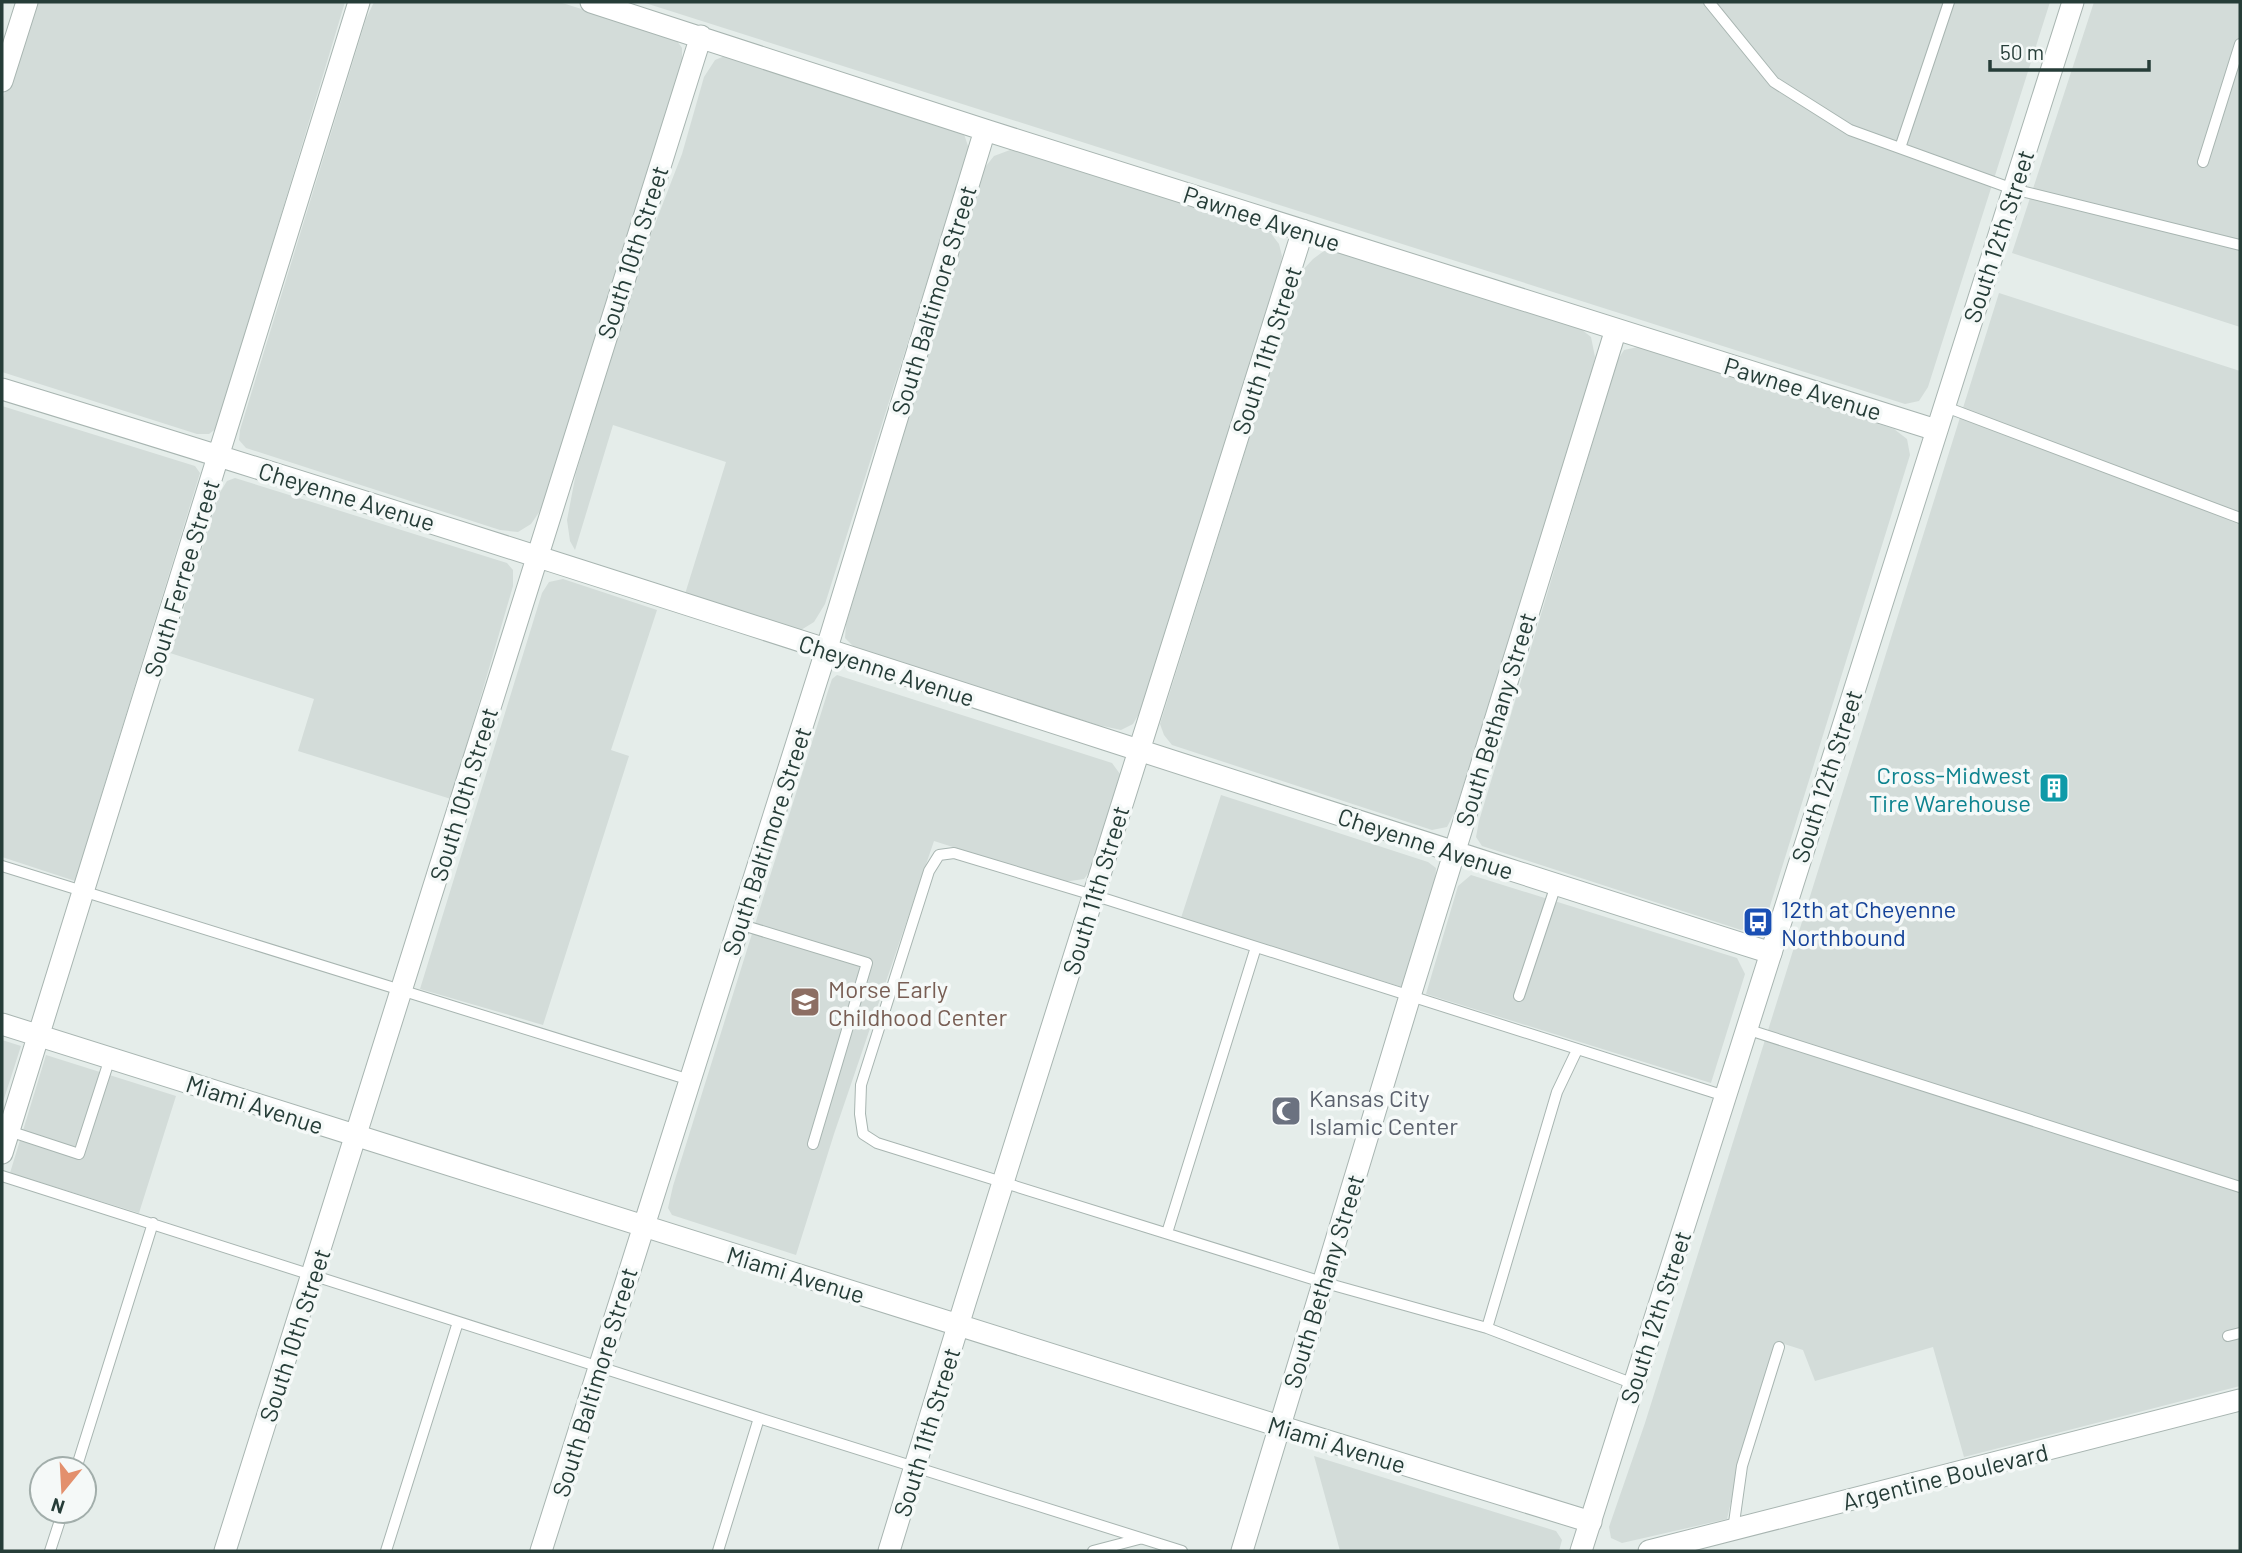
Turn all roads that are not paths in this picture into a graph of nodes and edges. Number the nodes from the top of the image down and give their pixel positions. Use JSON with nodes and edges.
{"nodes":[{"id":1,"x":27,"y":2,"type":"edge"},
{"id":2,"x":359,"y":2,"type":"edge"},
{"id":3,"x":591,"y":2,"type":"edge"},
{"id":4,"x":1709,"y":2,"type":"edge"},
{"id":5,"x":1949,"y":2,"type":"edge"},
{"id":6,"x":2073,"y":2,"type":"edge"},
{"id":7,"x":701,"y":36,"type":"junction"},
{"id":8,"x":2240,"y":44,"type":"edge"},
{"id":9,"x":2,"y":81,"type":"edge"},
{"id":10,"x":985,"y":130,"type":"junction"},
{"id":11,"x":1900,"y":148,"type":"junction"},
{"id":12,"x":2203,"y":162,"type":"dead end"},
{"id":13,"x":2012,"y":189,"type":"junction"},
{"id":14,"x":1304,"y":230,"type":"junction"},
{"id":15,"x":2240,"y":245,"type":"edge"},
{"id":16,"x":1616,"y":329,"type":"junction"},
{"id":17,"x":2,"y":389,"type":"edge"},
{"id":18,"x":1943,"y":406,"type":"junction"},
{"id":19,"x":1936,"y":430,"type":"junction"},
{"id":20,"x":219,"y":456,"type":"junction"},
{"id":21,"x":2240,"y":518,"type":"edge"},
{"id":22,"x":536,"y":555,"type":"junction"},
{"id":23,"x":826,"y":650,"type":"junction"},
{"id":24,"x":1139,"y":750,"type":"junction"},
{"id":25,"x":1454,"y":853,"type":"junction"},
{"id":26,"x":2,"y":866,"type":"edge"},
{"id":27,"x":1556,"y":885,"type":"junction"},
{"id":28,"x":84,"y":892,"type":"junction"},
{"id":29,"x":1093,"y":895,"type":"junction"},
{"id":30,"x":739,"y":924,"type":"junction"},
{"id":31,"x":1256,"y":947,"type":"junction"},
{"id":32,"x":1771,"y":953,"type":"junction"},
{"id":33,"x":402,"y":992,"type":"junction"},
{"id":34,"x":1410,"y":996,"type":"junction"},
{"id":35,"x":1518,"y":996,"type":"dead end"},
{"id":36,"x":2,"y":1024,"type":"edge"},
{"id":37,"x":1746,"y":1029,"type":"junction"},
{"id":38,"x":39,"y":1035,"type":"junction"},
{"id":39,"x":1577,"y":1050,"type":"junction"},
{"id":40,"x":110,"y":1058,"type":"junction"},
{"id":41,"x":690,"y":1080,"type":"junction"},
{"id":42,"x":1725,"y":1096,"type":"junction"},
{"id":43,"x":9,"y":1130,"type":"junction"},
{"id":44,"x":358,"y":1136,"type":"junction"},
{"id":45,"x":813,"y":1144,"type":"dead end"},
{"id":46,"x":2,"y":1153,"type":"edge"},
{"id":47,"x":2,"y":1176,"type":"edge"},
{"id":48,"x":1003,"y":1182,"type":"junction"},
{"id":49,"x":2240,"y":1187,"type":"edge"},
{"id":50,"x":153,"y":1223,"type":"junction"},
{"id":51,"x":643,"y":1226,"type":"junction"},
{"id":52,"x":1167,"y":1233,"type":"junction"},
{"id":53,"x":313,"y":1275,"type":"junction"},
{"id":54,"x":1322,"y":1282,"type":"junction"},
{"id":55,"x":458,"y":1322,"type":"junction"},
{"id":56,"x":958,"y":1325,"type":"junction"},
{"id":57,"x":1487,"y":1328,"type":"junction"},
{"id":58,"x":2240,"y":1333,"type":"edge"},
{"id":59,"x":2228,"y":1336,"type":"dead end"},
{"id":60,"x":1779,"y":1347,"type":"dead end"},
{"id":61,"x":599,"y":1367,"type":"junction"},
{"id":62,"x":1634,"y":1384,"type":"junction"},
{"id":63,"x":2240,"y":1400,"type":"edge"},
{"id":64,"x":758,"y":1418,"type":"junction"},
{"id":65,"x":1279,"y":1426,"type":"junction"},
{"id":66,"x":80,"y":1455,"type":"edge"},
{"id":67,"x":915,"y":1468,"type":"junction"},
{"id":68,"x":1591,"y":1522,"type":"junction"},
{"id":69,"x":58,"y":1525,"type":"edge"},
{"id":70,"x":1732,"y":1530,"type":"junction"},
{"id":71,"x":1139,"y":1539,"type":"junction"},
{"id":72,"x":50,"y":1551,"type":"edge"},
{"id":73,"x":225,"y":1551,"type":"edge"},
{"id":74,"x":386,"y":1551,"type":"edge"},
{"id":75,"x":541,"y":1551,"type":"edge"},
{"id":76,"x":718,"y":1551,"type":"edge"},
{"id":77,"x":890,"y":1551,"type":"edge"},
{"id":78,"x":1093,"y":1551,"type":"edge"},
{"id":79,"x":1182,"y":1551,"type":"edge"},
{"id":80,"x":1242,"y":1551,"type":"edge"},
{"id":81,"x":1581,"y":1551,"type":"edge"},
{"id":82,"x":1649,"y":1551,"type":"edge"}],
"edges":[{"from":1,"to":9,"type":"street"},
{"from":2,"to":20,"type":"street","name":"South Ferree Street"},
{"from":3,"to":7,"type":"street","name":"Pawnee Avenue"},
{"from":4,"to":11,"type":"lane"},
{"from":5,"to":11,"type":"lane"},
{"from":6,"to":13,"type":"street","name":"South 12th Street"},
{"from":7,"to":10,"type":"street","name":"Pawnee Avenue"},
{"from":7,"to":22,"type":"street","name":"South 10th Street"},
{"from":8,"to":12,"type":"lane"},
{"from":10,"to":14,"type":"street","name":"Pawnee Avenue"},
{"from":10,"to":23,"type":"street","name":"South Baltimore Street"},
{"from":11,"to":13,"type":"lane"},
{"from":13,"to":15,"type":"lane"},
{"from":13,"to":18,"type":"street","name":"South 12th Street"},
{"from":14,"to":16,"type":"street","name":"Pawnee Avenue"},
{"from":14,"to":24,"type":"street","name":"South 11th Street"},
{"from":16,"to":19,"type":"street","name":"Pawnee Avenue"},
{"from":16,"to":25,"type":"street","name":"South Bethany Street"},
{"from":17,"to":20,"type":"street","name":"Cheyenne Avenue"},
{"from":18,"to":19,"type":"street","name":"South 12th Street"},
{"from":18,"to":21,"type":"lane"},
{"from":19,"to":32,"type":"street","name":"South 12th Street"},
{"from":20,"to":22,"type":"street","name":"Cheyenne Avenue"},
{"from":20,"to":28,"type":"street","name":"South Ferree Street"},
{"from":22,"to":23,"type":"street","name":"Cheyenne Avenue"},
{"from":22,"to":33,"type":"street","name":"South 10th Street"},
{"from":23,"to":24,"type":"street","name":"Cheyenne Avenue"},
{"from":23,"to":30,"type":"street","name":"South Baltimore Street"},
{"from":24,"to":25,"type":"street","name":"Cheyenne Avenue"},
{"from":24,"to":29,"type":"street","name":"South 11th Street"},
{"from":25,"to":27,"type":"street","name":"Cheyenne Avenue"},
{"from":25,"to":34,"type":"street","name":"South Bethany Street"},
{"from":26,"to":28,"type":"lane"},
{"from":27,"to":32,"type":"street","name":"Cheyenne Avenue"},
{"from":27,"to":35,"type":"lane"},
{"from":28,"to":33,"type":"lane"},
{"from":28,"to":38,"type":"street","name":"South Ferree Street"},
{"from":29,"to":31,"type":"lane"},
{"from":29,"to":48,"type":"street","name":"South 11th Street"},
{"from":29,"to":48,"type":"lane"},
{"from":30,"to":41,"type":"street","name":"South Baltimore Street"},
{"from":30,"to":45,"type":"lane"},
{"from":31,"to":34,"type":"lane"},
{"from":31,"to":52,"type":"lane"},
{"from":32,"to":37,"type":"street","name":"South 12th Street"},
{"from":33,"to":41,"type":"lane"},
{"from":33,"to":44,"type":"street","name":"South 10th Street"},
{"from":34,"to":39,"type":"lane"},
{"from":34,"to":54,"type":"street","name":"South Bethany Street"},
{"from":36,"to":38,"type":"street","name":"Miami Avenue"},
{"from":37,"to":42,"type":"street","name":"South 12th Street"},
{"from":37,"to":49,"type":"lane"},
{"from":38,"to":40,"type":"street","name":"Miami Avenue"},
{"from":38,"to":43,"type":"street","name":"South Ferree Street"},
{"from":39,"to":42,"type":"lane"},
{"from":39,"to":57,"type":"lane"},
{"from":40,"to":43,"type":"lane"},
{"from":40,"to":44,"type":"street","name":"Miami Avenue"},
{"from":41,"to":51,"type":"street","name":"South Baltimore Street"},
{"from":42,"to":62,"type":"street","name":"South 12th Street"},
{"from":43,"to":46,"type":"street","name":"South Ferree Street"},
{"from":44,"to":51,"type":"street","name":"Miami Avenue"},
{"from":44,"to":53,"type":"street","name":"South 10th Street"},
{"from":47,"to":50,"type":"lane"},
{"from":48,"to":52,"type":"lane"},
{"from":48,"to":56,"type":"street","name":"South 11th Street"},
{"from":50,"to":53,"type":"lane"},
{"from":50,"to":66,"type":"lane"},
{"from":51,"to":56,"type":"street","name":"Miami Avenue"},
{"from":51,"to":61,"type":"street","name":"South Baltimore Street"},
{"from":52,"to":54,"type":"lane"},
{"from":53,"to":55,"type":"lane"},
{"from":53,"to":73,"type":"street","name":"South 10th Street"},
{"from":54,"to":57,"type":"lane"},
{"from":54,"to":65,"type":"street","name":"South Bethany Street"},
{"from":55,"to":61,"type":"lane"},
{"from":55,"to":74,"type":"lane"},
{"from":56,"to":65,"type":"street","name":"Miami Avenue"},
{"from":56,"to":67,"type":"street","name":"South 11th Street"},
{"from":57,"to":62,"type":"lane"},
{"from":58,"to":59,"type":"lane"},
{"from":60,"to":70,"type":"lane"},
{"from":61,"to":64,"type":"lane"},
{"from":61,"to":75,"type":"street","name":"South Baltimore Street"},
{"from":62,"to":68,"type":"street","name":"South 12th Street"},
{"from":63,"to":70,"type":"street","name":"Argentine Boulevard"},
{"from":64,"to":67,"type":"lane"},
{"from":64,"to":76,"type":"lane"},
{"from":65,"to":68,"type":"street","name":"Miami Avenue"},
{"from":65,"to":80,"type":"street","name":"South Bethany Street"},
{"from":67,"to":71,"type":"lane"},
{"from":67,"to":77,"type":"street","name":"South 11th Street"},
{"from":68,"to":81,"type":"street","name":"South 12th Street"},
{"from":69,"to":72,"type":"lane"},
{"from":70,"to":82,"type":"street","name":"Argentine Boulevard"},
{"from":71,"to":78,"type":"lane"},
{"from":71,"to":79,"type":"lane"}]}
